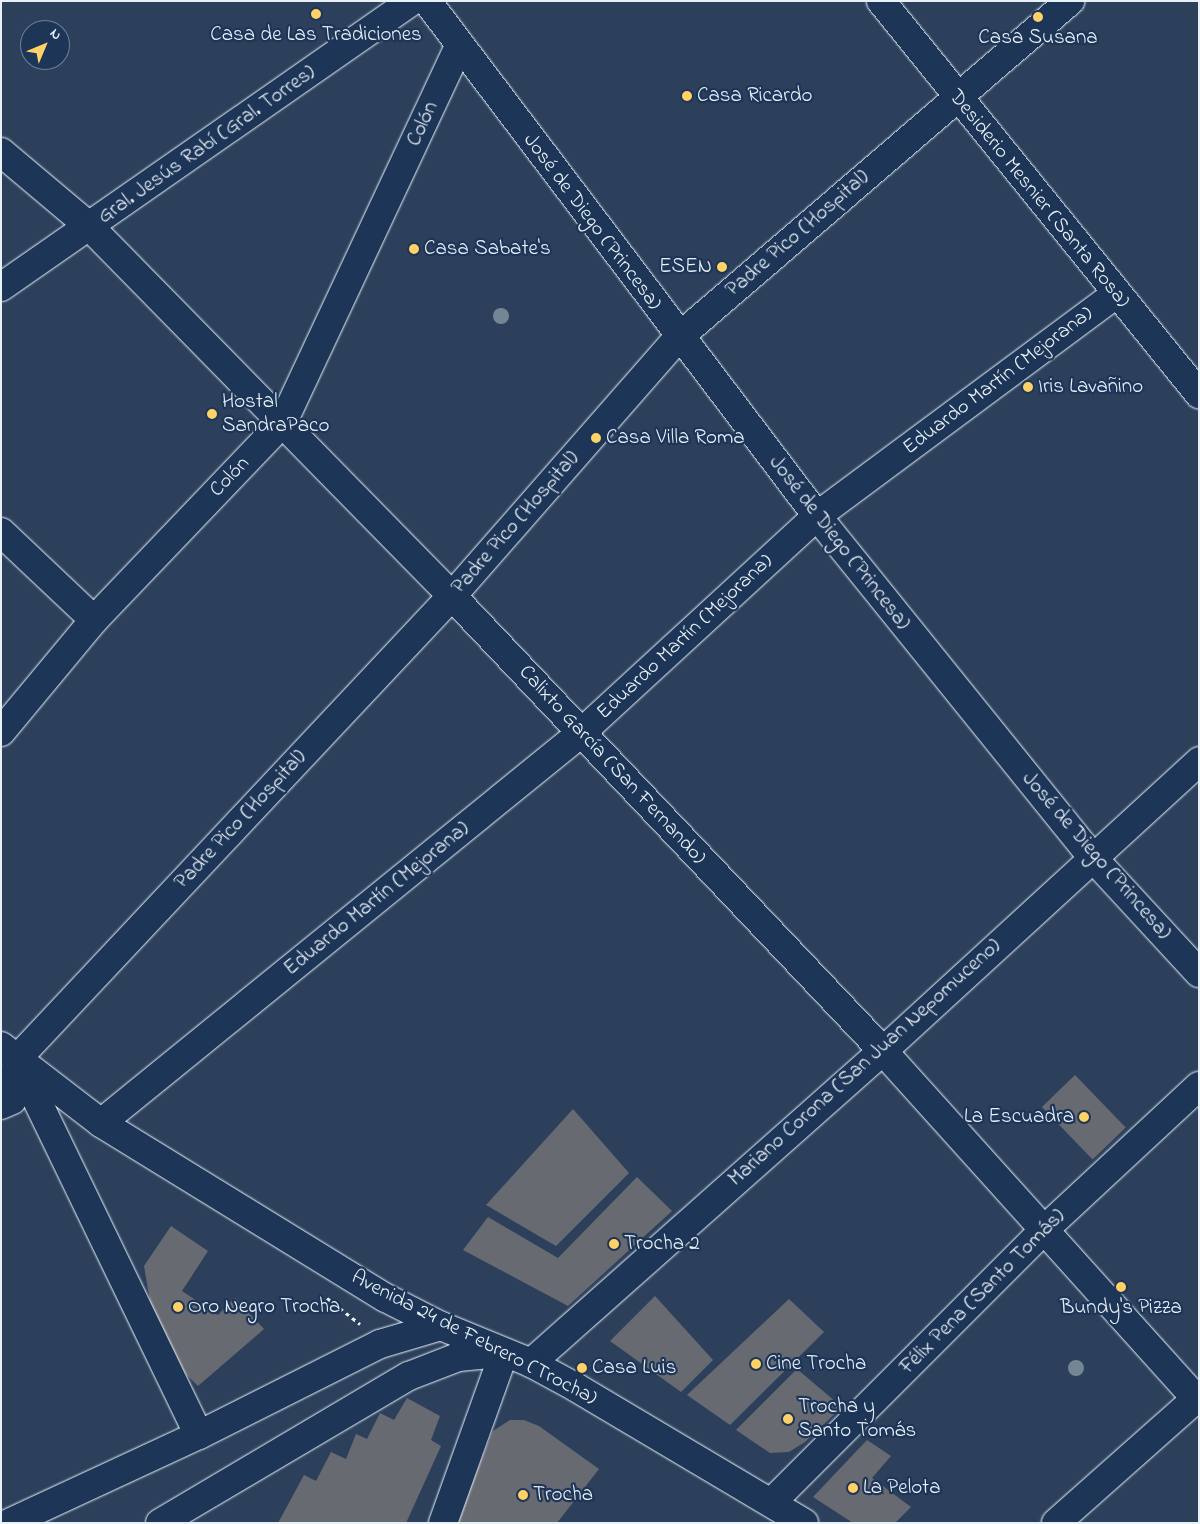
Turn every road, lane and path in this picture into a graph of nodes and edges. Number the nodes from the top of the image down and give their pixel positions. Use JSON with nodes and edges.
{"nodes":[{"id":1,"x":412,"y":1,"type":"edge"},
{"id":2,"x":427,"y":1,"type":"edge"},
{"id":3,"x":881,"y":1,"type":"edge"},
{"id":4,"x":1070,"y":1,"type":"edge"},
{"id":5,"x":460,"y":44,"type":"junction"},
{"id":6,"x":957,"y":97,"type":"junction"},
{"id":7,"x":1,"y":152,"type":"edge"},
{"id":8,"x":90,"y":227,"type":"junction"},
{"id":9,"x":1,"y":287,"type":"edge"},
{"id":10,"x":1115,"y":295,"type":"junction"},
{"id":11,"x":679,"y":337,"type":"junction"},
{"id":12,"x":1199,"y":394,"type":"edge"},
{"id":13,"x":283,"y":422,"type":"junction"},
{"id":14,"x":817,"y":516,"type":"junction"},
{"id":15,"x":1,"y":532,"type":"edge"},
{"id":16,"x":452,"y":596,"type":"junction"},
{"id":17,"x":94,"y":620,"type":"junction"},
{"id":18,"x":1,"y":732,"type":"edge"},
{"id":19,"x":582,"y":733,"type":"junction"},
{"id":20,"x":1199,"y":761,"type":"edge"},
{"id":21,"x":1092,"y":857,"type":"junction"},
{"id":22,"x":1199,"y":973,"type":"edge"},
{"id":23,"x":882,"y":1051,"type":"junction"},
{"id":24,"x":9,"y":1053,"type":"edge"},
{"id":25,"x":1199,"y":1086,"type":"edge"},
{"id":26,"x":1,"y":1105,"type":"edge"},
{"id":27,"x":101,"y":1124,"type":"junction"},
{"id":28,"x":1045,"y":1229,"type":"junction"},
{"id":29,"x":386,"y":1298,"type":"junction"},
{"id":30,"x":441,"y":1326,"type":"junction"},
{"id":31,"x":380,"y":1344,"type":"junction"},
{"id":32,"x":504,"y":1353,"type":"junction"},
{"id":33,"x":530,"y":1363,"type":"junction"},
{"id":34,"x":1198,"y":1399,"type":"edge"},
{"id":35,"x":199,"y":1435,"type":"junction"},
{"id":36,"x":772,"y":1502,"type":"junction"},
{"id":37,"x":9,"y":1523,"type":"edge"},
{"id":38,"x":160,"y":1523,"type":"edge"},
{"id":39,"x":443,"y":1523,"type":"edge"},
{"id":40,"x":804,"y":1523,"type":"edge"},
{"id":41,"x":1056,"y":1523,"type":"edge"}],
"edges":[{"from":1,"to":8,"type":"street","name":"Gral. Jesús Rabí (Gral. Torres)"},
{"from":2,"to":5,"type":"street","name":"José de Diego (Princesa)"},
{"from":3,"to":6,"type":"street","name":"Desiderio Mesnier (Santa Rosa)"},
{"from":4,"to":6,"type":"street","name":"Padre Pico (Hospital)"},
{"from":5,"to":11,"type":"street","name":"José de Diego (Princesa)"},
{"from":5,"to":13,"type":"street","name":"Colón"},
{"from":6,"to":10,"type":"street","name":"Desiderio Mesnier (Santa Rosa)"},
{"from":6,"to":11,"type":"street","name":"Padre Pico (Hospital)"},
{"from":7,"to":8,"type":"street","name":"Calixto García (San Fernando)"},
{"from":8,"to":9,"type":"street","name":"Gral. Jesús Rabí (Gral. Torres)"},
{"from":8,"to":13,"type":"street","name":"Calixto García (San Fernando)"},
{"from":10,"to":12,"type":"street","name":"Desiderio Mesnier (Santa Rosa)"},
{"from":10,"to":14,"type":"street","name":"Eduardo Martín (Mejorana)"},
{"from":11,"to":14,"type":"street","name":"José de Diego (Princesa)"},
{"from":11,"to":16,"type":"street","name":"Padre Pico (Hospital)"},
{"from":13,"to":16,"type":"street","name":"Calixto García (San Fernando)"},
{"from":13,"to":17,"type":"street","name":"Colón"},
{"from":14,"to":19,"type":"street","name":"Eduardo Martín (Mejorana)"},
{"from":14,"to":21,"type":"street","name":"José de Diego (Princesa)"},
{"from":15,"to":17,"type":"street"},
{"from":16,"to":19,"type":"street","name":"Calixto García (San Fernando)"},
{"from":16,"to":24,"type":"street","name":"Padre Pico (Hospital)"},
{"from":17,"to":18,"type":"street","name":"Colón"},
{"from":19,"to":23,"type":"street","name":"Calixto García (San Fernando)"},
{"from":19,"to":27,"type":"street","name":"Eduardo Martín (Mejorana)"},
{"from":20,"to":21,"type":"street","name":"Mariano Corona (San Juan Nepomuceno)"},
{"from":21,"to":22,"type":"street","name":"José de Diego (Princesa)"},
{"from":21,"to":23,"type":"street","name":"Mariano Corona (San Juan Nepomuceno)"},
{"from":23,"to":28,"type":"street","name":"Calixto García (San Fernando)"},
{"from":23,"to":33,"type":"street","name":"Mariano Corona (San Juan Nepomuceno)"},
{"from":24,"to":26,"type":"street"},
{"from":24,"to":27,"type":"street","name":"Avenida 24 de Febrero (Trocha)"},
{"from":24,"to":35,"type":"street"},
{"from":25,"to":28,"type":"street","name":"Félix Pena (Santo Tomás)"},
{"from":27,"to":29,"type":"street","name":"Avenida 24 de Febrero (Trocha)"},
{"from":28,"to":34,"type":"street","name":"Calixto García (San Fernando)"},
{"from":28,"to":36,"type":"street","name":"Félix Pena (Santo Tomás)"},
{"from":29,"to":30,"type":"street","name":"Avenida 24 de Febrero (Trocha)"},
{"from":29,"to":31,"type":"street"},
{"from":30,"to":31,"type":"street"},
{"from":30,"to":32,"type":"street","name":"Avenida 24 de Febrero (Trocha)"},
{"from":31,"to":35,"type":"street"},
{"from":32,"to":33,"type":"street","name":"Avenida 24 de Febrero (Trocha)"},
{"from":32,"to":38,"type":"street"},
{"from":32,"to":39,"type":"street"},
{"from":33,"to":36,"type":"street","name":"Avenida 24 de Febrero (Trocha)"},
{"from":34,"to":41,"type":"street"},
{"from":35,"to":37,"type":"street"},
{"from":36,"to":40,"type":"street","name":"Avenida 24 de Febrero (Trocha)"}]}
